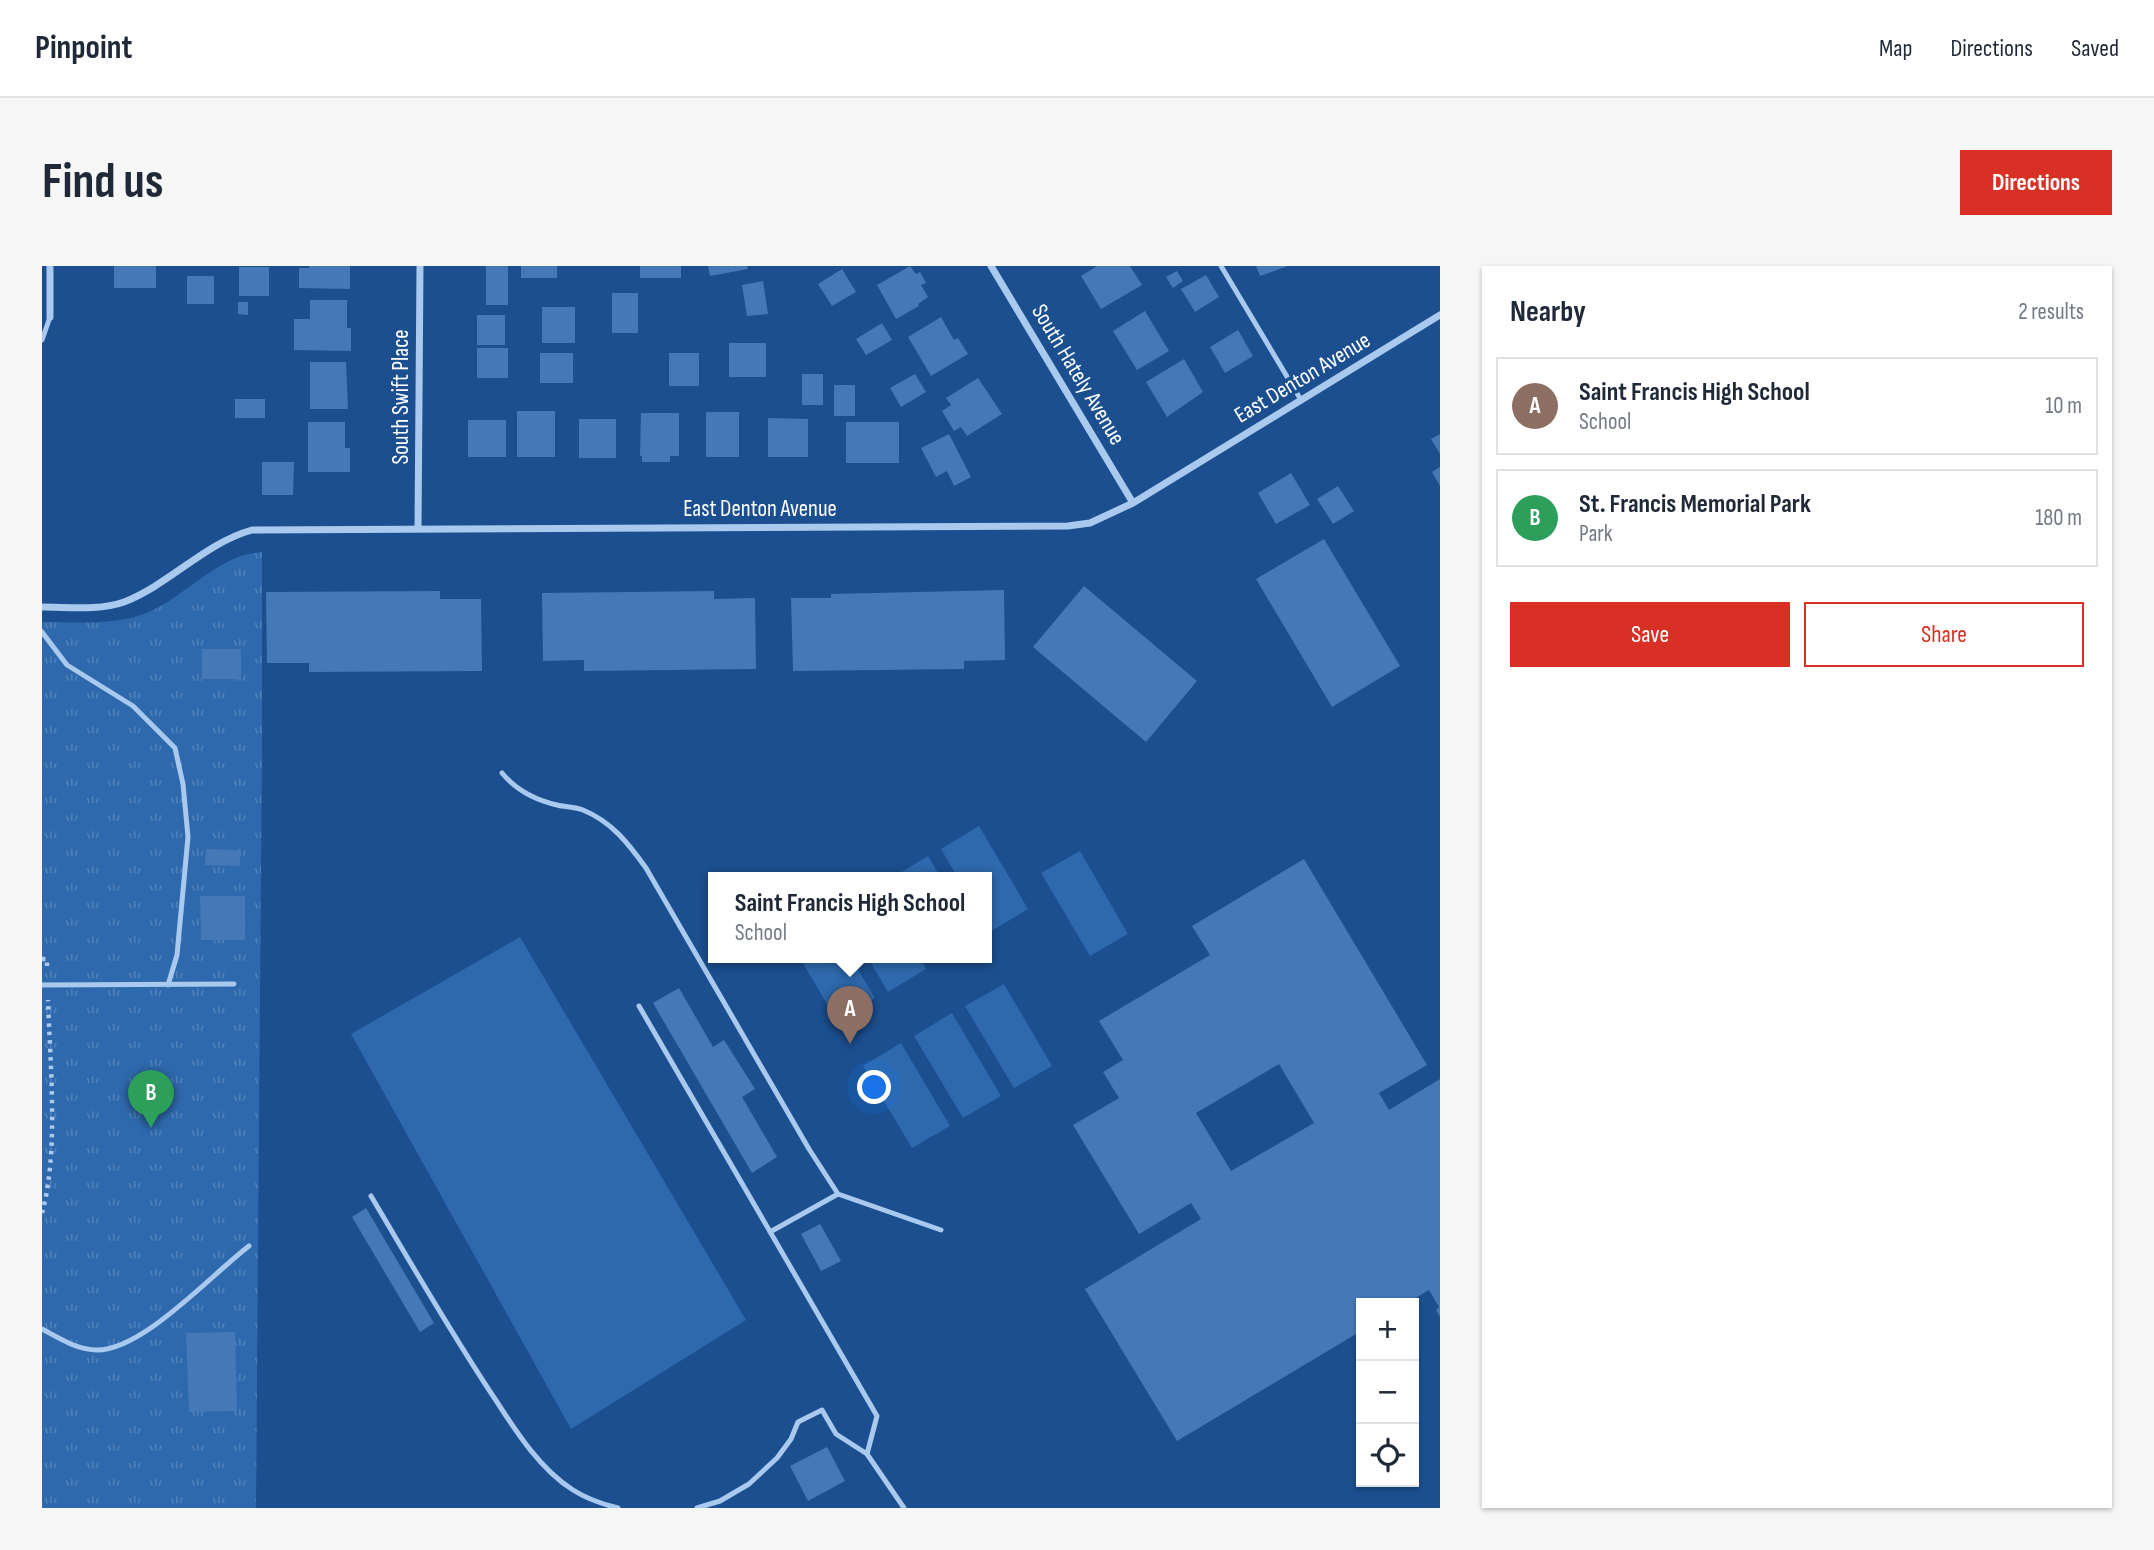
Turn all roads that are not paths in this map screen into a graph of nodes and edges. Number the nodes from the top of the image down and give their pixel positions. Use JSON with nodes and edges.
{"nodes":[{"id":1,"x":50,"y":266,"type":"edge"},
{"id":2,"x":420,"y":266,"type":"edge"},
{"id":3,"x":991,"y":266,"type":"edge"},
{"id":4,"x":1221,"y":266,"type":"edge"},
{"id":5,"x":1440,"y":315,"type":"edge"},
{"id":6,"x":50,"y":317,"type":"joint"},
{"id":7,"x":42,"y":340,"type":"edge"},
{"id":8,"x":1301,"y":400,"type":"junction"},
{"id":9,"x":1133,"y":503,"type":"junction"},
{"id":10,"x":418,"y":529,"type":"junction"},
{"id":11,"x":42,"y":607,"type":"edge"},
{"id":12,"x":42,"y":632,"type":"edge"},
{"id":13,"x":502,"y":773,"type":"dead end"},
{"id":14,"x":234,"y":984,"type":"dead end"},
{"id":15,"x":45,"y":985,"type":"edge"},
{"id":16,"x":168,"y":985,"type":"junction"},
{"id":17,"x":639,"y":1006,"type":"dead end"},
{"id":18,"x":838,"y":1194,"type":"junction"},
{"id":19,"x":371,"y":1196,"type":"dead end"},
{"id":20,"x":941,"y":1230,"type":"dead end"},
{"id":21,"x":770,"y":1232,"type":"junction"},
{"id":22,"x":249,"y":1246,"type":"dead end"},
{"id":23,"x":42,"y":1329,"type":"edge"},
{"id":24,"x":867,"y":1454,"type":"junction"},
{"id":25,"x":618,"y":1508,"type":"edge"},
{"id":26,"x":697,"y":1508,"type":"edge"},
{"id":27,"x":904,"y":1508,"type":"edge"}],
"edges":[{"from":1,"to":6,"type":"street"},
{"from":2,"to":10,"type":"street","name":"South Swift Place"},
{"from":3,"to":9,"type":"street","name":"South Hately Avenue"},
{"from":4,"to":8,"type":"lane"},
{"from":5,"to":8,"type":"street","name":"East Denton Avenue"},
{"from":6,"to":7,"type":"lane"},
{"from":8,"to":9,"type":"street","name":"East Denton Avenue"},
{"from":9,"to":10,"type":"street","name":"East Denton Avenue"},
{"from":10,"to":11,"type":"street","name":"East Denton Avenue"},
{"from":12,"to":16,"type":"lane"},
{"from":13,"to":18,"type":"lane"},
{"from":14,"to":16,"type":"lane"},
{"from":15,"to":16,"type":"lane"},
{"from":17,"to":21,"type":"lane"},
{"from":18,"to":20,"type":"lane"},
{"from":18,"to":21,"type":"lane"},
{"from":19,"to":25,"type":"lane"},
{"from":21,"to":24,"type":"lane"},
{"from":22,"to":23,"type":"lane"},
{"from":24,"to":26,"type":"lane"},
{"from":24,"to":27,"type":"lane"}]}
